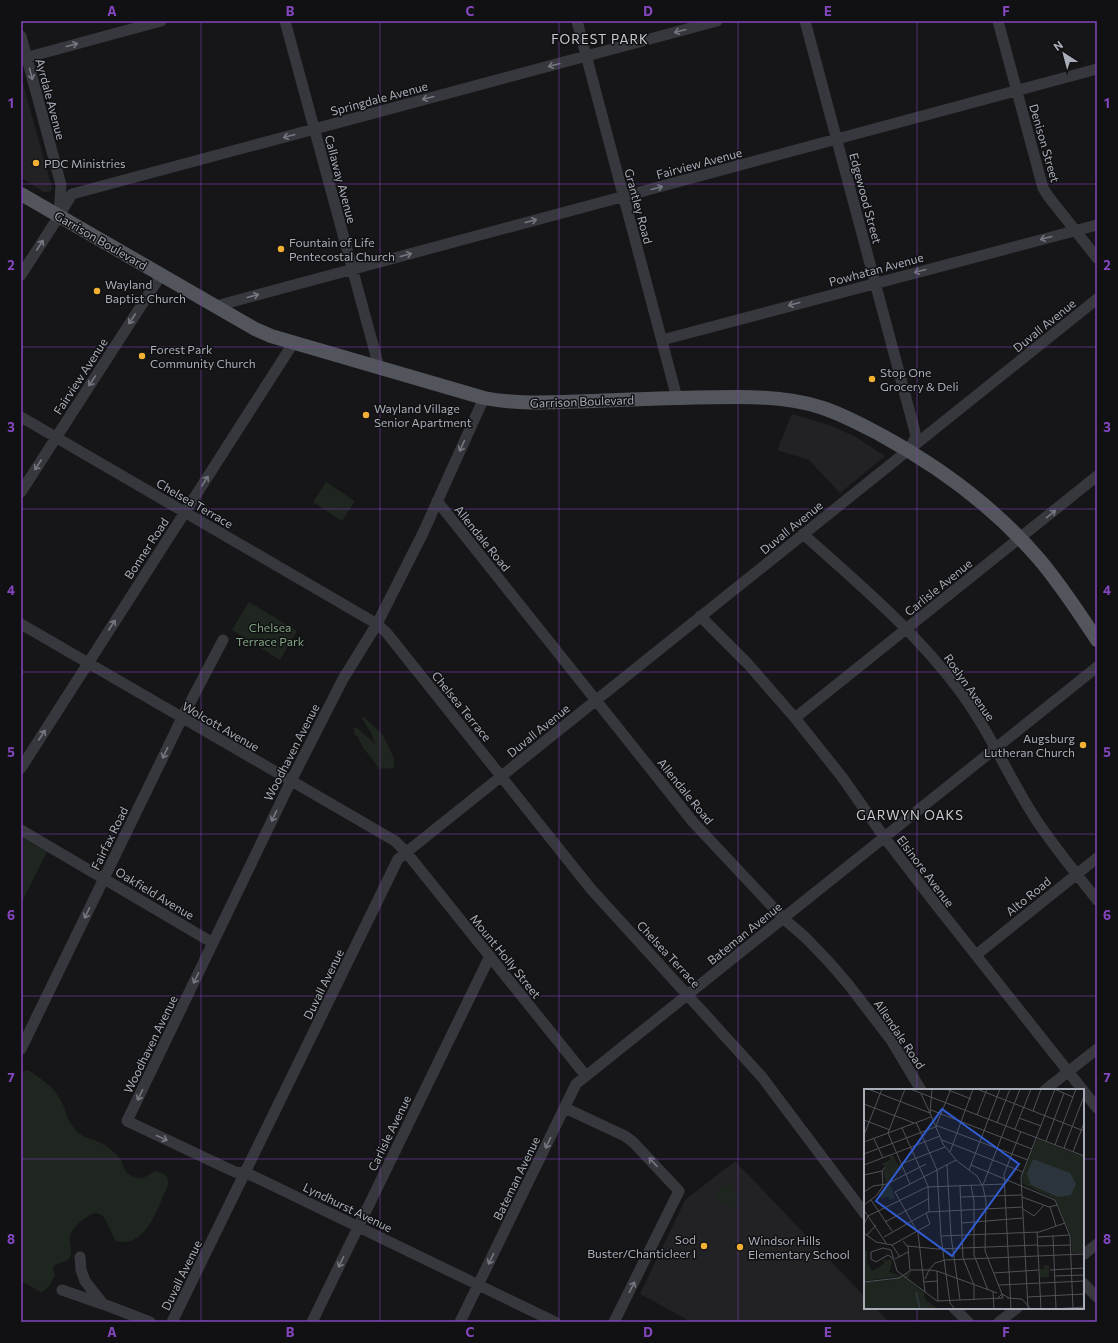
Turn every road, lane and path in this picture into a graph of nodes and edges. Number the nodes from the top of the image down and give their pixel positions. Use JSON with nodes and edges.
{"nodes":[{"id":1,"x":161,"y":21,"type":"edge"},
{"id":2,"x":285,"y":21,"type":"edge"},
{"id":3,"x":577,"y":21,"type":"edge"},
{"id":4,"x":717,"y":21,"type":"edge"},
{"id":5,"x":805,"y":21,"type":"edge"},
{"id":6,"x":998,"y":21,"type":"edge"},
{"id":7,"x":21,"y":36,"type":"edge"},
{"id":8,"x":586,"y":56,"type":"junction"},
{"id":9,"x":24,"y":58,"type":"edge"},
{"id":10,"x":1097,"y":69,"type":"edge"},
{"id":11,"x":1016,"y":91,"type":"junction"},
{"id":12,"x":314,"y":129,"type":"junction"},
{"id":13,"x":837,"y":139,"type":"junction"},
{"id":14,"x":21,"y":194,"type":"edge"},
{"id":15,"x":624,"y":197,"type":"junction"},
{"id":16,"x":59,"y":216,"type":"junction"},
{"id":17,"x":1097,"y":225,"type":"edge"},
{"id":18,"x":1075,"y":231,"type":"junction"},
{"id":19,"x":1097,"y":258,"type":"edge"},
{"id":20,"x":352,"y":270,"type":"junction"},
{"id":21,"x":161,"y":274,"type":"junction"},
{"id":22,"x":21,"y":275,"type":"edge"},
{"id":23,"x":875,"y":283,"type":"junction"},
{"id":24,"x":1097,"y":299,"type":"edge"},
{"id":25,"x":216,"y":306,"type":"junction"},
{"id":26,"x":662,"y":340,"type":"junction"},
{"id":27,"x":294,"y":342,"type":"junction"},
{"id":28,"x":379,"y":367,"type":"junction"},
{"id":29,"x":484,"y":398,"type":"junction"},
{"id":30,"x":677,"y":398,"type":"junction"},
{"id":31,"x":21,"y":417,"type":"edge"},
{"id":32,"x":56,"y":438,"type":"junction"},
{"id":33,"x":908,"y":450,"type":"junction"},
{"id":34,"x":1097,"y":476,"type":"edge"},
{"id":35,"x":21,"y":492,"type":"edge"},
{"id":36,"x":437,"y":501,"type":"junction"},
{"id":37,"x":185,"y":512,"type":"junction"},
{"id":38,"x":803,"y":534,"type":"junction"},
{"id":39,"x":1020,"y":538,"type":"junction"},
{"id":40,"x":700,"y":616,"type":"junction"},
{"id":41,"x":21,"y":624,"type":"edge"},
{"id":42,"x":377,"y":624,"type":"junction"},
{"id":43,"x":907,"y":629,"type":"junction"},
{"id":44,"x":223,"y":640,"type":"dead end"},
{"id":45,"x":1097,"y":640,"type":"edge"},
{"id":46,"x":88,"y":663,"type":"junction"},
{"id":47,"x":1097,"y":667,"type":"edge"},
{"id":48,"x":596,"y":700,"type":"junction"},
{"id":49,"x":182,"y":718,"type":"junction"},
{"id":50,"x":795,"y":718,"type":"junction"},
{"id":51,"x":995,"y":748,"type":"junction"},
{"id":52,"x":21,"y":768,"type":"edge"},
{"id":53,"x":501,"y":776,"type":"junction"},
{"id":54,"x":290,"y":781,"type":"junction"},
{"id":55,"x":21,"y":830,"type":"edge"},
{"id":56,"x":884,"y":837,"type":"junction"},
{"id":57,"x":406,"y":852,"type":"junction"},
{"id":58,"x":1097,"y":858,"type":"edge"},
{"id":59,"x":1076,"y":874,"type":"junction"},
{"id":60,"x":104,"y":878,"type":"junction"},
{"id":61,"x":1097,"y":900,"type":"edge"},
{"id":62,"x":783,"y":918,"type":"junction"},
{"id":63,"x":213,"y":943,"type":"junction"},
{"id":64,"x":976,"y":955,"type":"junction"},
{"id":65,"x":490,"y":956,"type":"junction"},
{"id":66,"x":688,"y":994,"type":"junction"},
{"id":67,"x":21,"y":1049,"type":"edge"},
{"id":68,"x":1097,"y":1049,"type":"edge"},
{"id":69,"x":1069,"y":1071,"type":"junction"},
{"id":70,"x":586,"y":1076,"type":"junction"},
{"id":71,"x":920,"y":1089,"type":"edge"},
{"id":72,"x":1046,"y":1089,"type":"edge"},
{"id":73,"x":1083,"y":1089,"type":"edge"},
{"id":74,"x":1084,"y":1091,"type":"edge"},
{"id":75,"x":565,"y":1108,"type":"junction"},
{"id":76,"x":1097,"y":1108,"type":"edge"},
{"id":77,"x":127,"y":1121,"type":"joint"},
{"id":78,"x":245,"y":1173,"type":"junction"},
{"id":79,"x":864,"y":1213,"type":"edge"},
{"id":80,"x":358,"y":1227,"type":"junction"},
{"id":81,"x":1097,"y":1244,"type":"edge"},
{"id":82,"x":1084,"y":1254,"type":"edge"},
{"id":83,"x":80,"y":1257,"type":"dead end"},
{"id":84,"x":1084,"y":1284,"type":"edge"},
{"id":85,"x":479,"y":1285,"type":"junction"},
{"id":86,"x":62,"y":1290,"type":"dead end"},
{"id":87,"x":1097,"y":1297,"type":"edge"},
{"id":88,"x":103,"y":1304,"type":"junction"},
{"id":89,"x":955,"y":1309,"type":"edge"},
{"id":90,"x":1016,"y":1309,"type":"edge"},
{"id":91,"x":150,"y":1322,"type":"edge"},
{"id":92,"x":172,"y":1322,"type":"edge"},
{"id":93,"x":312,"y":1322,"type":"edge"},
{"id":94,"x":460,"y":1322,"type":"edge"},
{"id":95,"x":555,"y":1322,"type":"edge"},
{"id":96,"x":614,"y":1322,"type":"edge"},
{"id":97,"x":968,"y":1322,"type":"edge"},
{"id":98,"x":1000,"y":1322,"type":"edge"}],
"edges":[{"from":9,"to":1,"type":"street","one_way":true},
{"from":2,"to":12,"type":"street","name":"Callaway Avenue"},
{"from":3,"to":8,"type":"street","name":"Grantley Road"},
{"from":4,"to":8,"type":"street","name":"Springdale Avenue","one_way":true},
{"from":5,"to":13,"type":"street","name":"Edgewood Street"},
{"from":6,"to":11,"type":"street","name":"Denison Street"},
{"from":7,"to":9,"type":"street","name":"Ayrdale Avenue"},
{"from":8,"to":12,"type":"street","name":"Springdale Avenue","one_way":true},
{"from":8,"to":15,"type":"street","name":"Grantley Road"},
{"from":9,"to":16,"type":"street","name":"Ayrdale Avenue","one_way":true},
{"from":10,"to":11,"type":"street","name":"Fairview Avenue"},
{"from":11,"to":13,"type":"street","name":"Fairview Avenue"},
{"from":11,"to":18,"type":"street","name":"Denison Street"},
{"from":12,"to":16,"type":"street","name":"Springdale Avenue","one_way":true},
{"from":12,"to":20,"type":"street","name":"Callaway Avenue"},
{"from":15,"to":13,"type":"street","name":"Fairview Avenue","one_way":true},
{"from":13,"to":23,"type":"street","name":"Edgewood Street"},
{"from":14,"to":16,"type":"main road","name":"Garrison Boulevard"},
{"from":20,"to":15,"type":"street","name":"Fairview Avenue","one_way":true},
{"from":15,"to":26,"type":"street","name":"Grantley Road"},
{"from":16,"to":21,"type":"main road","name":"Garrison Boulevard"},
{"from":22,"to":16,"type":"street","name":"Springdale Avenue","one_way":true},
{"from":17,"to":18,"type":"street","name":"Powhatan Avenue"},
{"from":18,"to":19,"type":"street","name":"Denison Street"},
{"from":18,"to":23,"type":"street","name":"Powhatan Avenue","one_way":true},
{"from":25,"to":20,"type":"street","name":"Fairview Avenue","one_way":true},
{"from":20,"to":28,"type":"street","name":"Callaway Avenue"},
{"from":21,"to":25,"type":"main road","name":"Garrison Boulevard"},
{"from":21,"to":32,"type":"street","name":"Fairview Avenue","one_way":true},
{"from":23,"to":26,"type":"street","name":"Powhatan Avenue","one_way":true},
{"from":23,"to":33,"type":"street","name":"Edgewood Street"},
{"from":24,"to":33,"type":"street","name":"Duvall Avenue"},
{"from":25,"to":27,"type":"main road","name":"Garrison Boulevard"},
{"from":26,"to":30,"type":"street","name":"Grantley Road"},
{"from":27,"to":28,"type":"main road","name":"Garrison Boulevard"},
{"from":37,"to":27,"type":"street","name":"Bonner Road","one_way":true},
{"from":28,"to":29,"type":"main road","name":"Garrison Boulevard"},
{"from":29,"to":30,"type":"main road","name":"Garrison Boulevard"},
{"from":29,"to":36,"type":"street","name":"Woodhaven Avenue","one_way":true},
{"from":30,"to":33,"type":"main road","name":"Garrison Boulevard"},
{"from":31,"to":32,"type":"street","name":"Chelsea Terrace"},
{"from":32,"to":35,"type":"street","name":"Fairview Avenue","one_way":true},
{"from":32,"to":37,"type":"street","name":"Chelsea Terrace"},
{"from":33,"to":38,"type":"street","name":"Duvall Avenue"},
{"from":33,"to":39,"type":"main road","name":"Garrison Boulevard"},
{"from":39,"to":34,"type":"street","name":"Carlisle Avenue","one_way":true},
{"from":36,"to":42,"type":"street","name":"Woodhaven Avenue"},
{"from":36,"to":48,"type":"street","name":"Allendale Road"},
{"from":37,"to":42,"type":"street","name":"Chelsea Terrace"},
{"from":46,"to":37,"type":"street","name":"Bonner Road","one_way":true},
{"from":38,"to":40,"type":"street","name":"Duvall Avenue"},
{"from":38,"to":43,"type":"street","name":"Roslyn Avenue"},
{"from":39,"to":43,"type":"street","name":"Carlisle Avenue"},
{"from":39,"to":45,"type":"main road","name":"Garrison Boulevard"},
{"from":40,"to":48,"type":"street","name":"Duvall Avenue"},
{"from":40,"to":50,"type":"street","name":"Elsinore Avenue"},
{"from":41,"to":46,"type":"street","name":"Wolcott Avenue"},
{"from":42,"to":53,"type":"street","name":"Chelsea Terrace"},
{"from":42,"to":54,"type":"street","name":"Woodhaven Avenue"},
{"from":43,"to":50,"type":"street","name":"Carlisle Avenue"},
{"from":43,"to":51,"type":"street","name":"Roslyn Avenue"},
{"from":44,"to":49,"type":"street","name":"Fairfax Road"},
{"from":46,"to":49,"type":"street","name":"Wolcott Avenue"},
{"from":52,"to":46,"type":"street","name":"Bonner Road","one_way":true},
{"from":47,"to":51,"type":"street","name":"Bateman Avenue"},
{"from":48,"to":53,"type":"street","name":"Duvall Avenue"},
{"from":48,"to":62,"type":"street","name":"Allendale Road"},
{"from":49,"to":54,"type":"street","name":"Wolcott Avenue"},
{"from":49,"to":60,"type":"street","name":"Fairfax Road","one_way":true},
{"from":50,"to":56,"type":"street","name":"Elsinore Avenue"},
{"from":51,"to":56,"type":"street","name":"Bateman Avenue"},
{"from":51,"to":59,"type":"street","name":"Roslyn Avenue"},
{"from":53,"to":57,"type":"street","name":"Duvall Avenue"},
{"from":53,"to":66,"type":"street","name":"Chelsea Terrace"},
{"from":54,"to":57,"type":"street","name":"Wolcott Avenue"},
{"from":54,"to":63,"type":"street","name":"Woodhaven Avenue","one_way":true},
{"from":55,"to":60,"type":"street","name":"Oakfield Avenue"},
{"from":56,"to":62,"type":"street","name":"Bateman Avenue"},
{"from":56,"to":64,"type":"street","name":"Elsinore Avenue"},
{"from":57,"to":65,"type":"street","name":"Mount Holly Street"},
{"from":57,"to":78,"type":"street","name":"Duvall Avenue"},
{"from":58,"to":59,"type":"street","name":"Alto Road"},
{"from":59,"to":61,"type":"street","name":"Roslyn Avenue"},
{"from":59,"to":64,"type":"street","name":"Alto Road"},
{"from":60,"to":63,"type":"street","name":"Oakfield Avenue"},
{"from":60,"to":67,"type":"street","name":"Fairfax Road","one_way":true},
{"from":62,"to":66,"type":"street","name":"Bateman Avenue"},
{"from":62,"to":71,"type":"street","name":"Allendale Road"},
{"from":63,"to":77,"type":"street","name":"Woodhaven Avenue","one_way":true},
{"from":64,"to":69,"type":"street","name":"Elsinore Avenue"},
{"from":65,"to":70,"type":"street","name":"Mount Holly Street"},
{"from":65,"to":80,"type":"street","name":"Carlisle Avenue"},
{"from":66,"to":70,"type":"street","name":"Bateman Avenue"},
{"from":66,"to":79,"type":"street","name":"Chelsea Terrace"},
{"from":68,"to":69,"type":"street"},
{"from":69,"to":72,"type":"street"},
{"from":69,"to":73,"type":"street","name":"Elsinore Avenue"},
{"from":70,"to":75,"type":"street","name":"Bateman Avenue"},
{"from":74,"to":76,"type":"street","name":"Elsinore Avenue"},
{"from":75,"to":85,"type":"street","name":"Bateman Avenue","one_way":true},
{"from":96,"to":75,"type":"street","one_way":true},
{"from":77,"to":78,"type":"street","name":"Lyndhurst Avenue","one_way":true},
{"from":78,"to":80,"type":"street","name":"Lyndhurst Avenue"},
{"from":78,"to":92,"type":"street","name":"Duvall Avenue"},
{"from":80,"to":85,"type":"street","name":"Lyndhurst Avenue"},
{"from":80,"to":93,"type":"street","name":"Carlisle Avenue","one_way":true},
{"from":81,"to":82,"type":"street"},
{"from":83,"to":88,"type":"street"},
{"from":84,"to":87,"type":"street"},
{"from":85,"to":94,"type":"street","name":"Bateman Avenue"},
{"from":85,"to":95,"type":"street","name":"Lyndhurst Avenue"},
{"from":86,"to":88,"type":"street"},
{"from":88,"to":91,"type":"street"},
{"from":89,"to":97,"type":"street"},
{"from":90,"to":98,"type":"street"}]}
